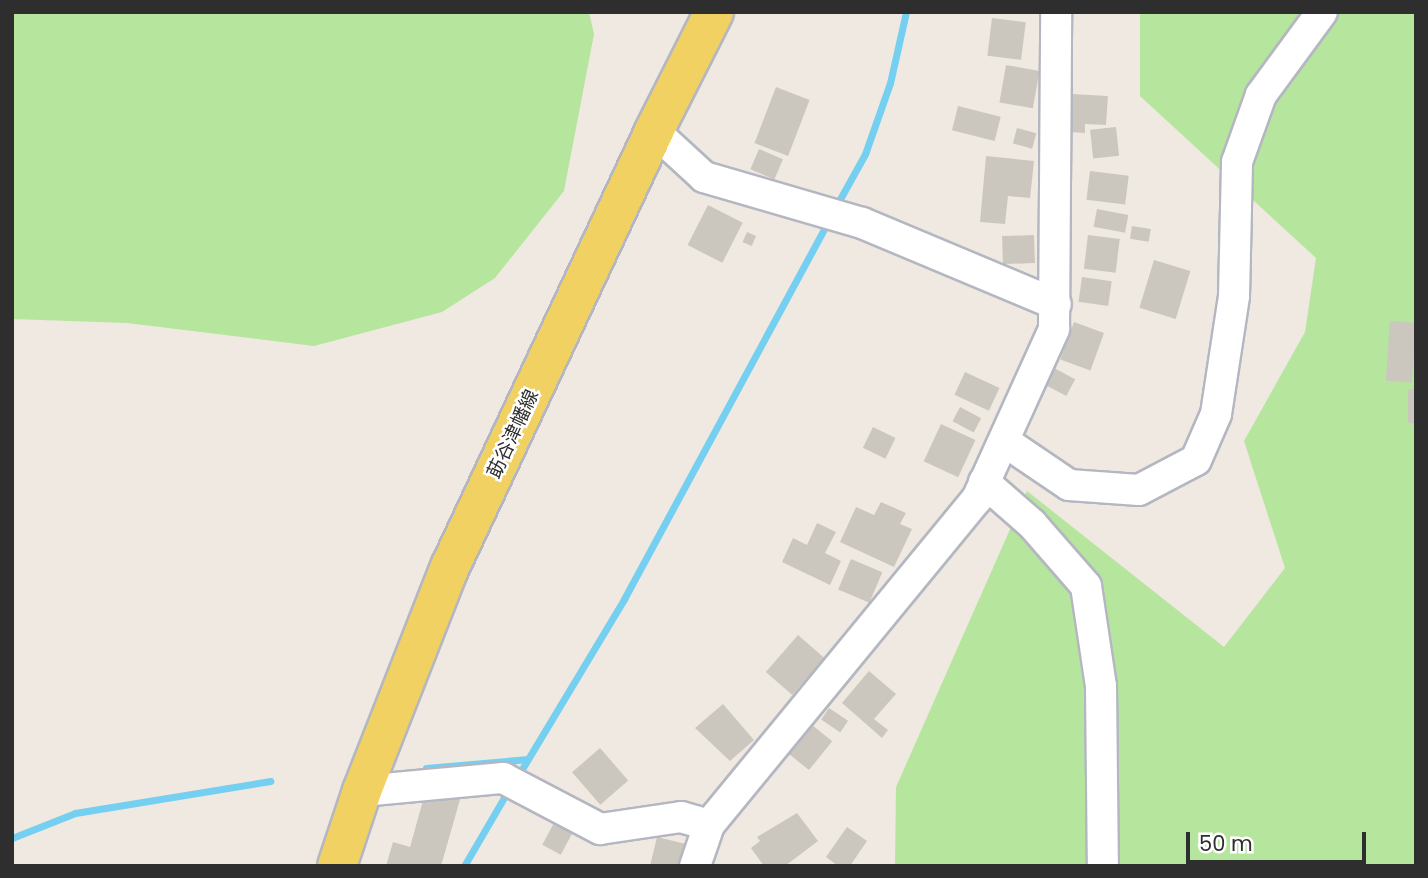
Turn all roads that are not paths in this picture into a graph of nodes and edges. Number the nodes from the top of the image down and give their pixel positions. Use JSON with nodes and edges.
{"nodes":[{"id":1,"x":714,"y":12,"type":"edge"},
{"id":2,"x":1056,"y":12,"type":"edge"},
{"id":3,"x":1322,"y":12,"type":"edge"},
{"id":4,"x":654,"y":131,"type":"junction"},
{"id":5,"x":1056,"y":304,"type":"junction"},
{"id":6,"x":1004,"y":442,"type":"junction"},
{"id":7,"x":984,"y":482,"type":"junction"},
{"id":8,"x":362,"y":791,"type":"junction"},
{"id":9,"x":709,"y":825,"type":"junction"},
{"id":10,"x":337,"y":866,"type":"edge"},
{"id":11,"x":695,"y":866,"type":"edge"},
{"id":12,"x":1103,"y":866,"type":"edge"}],
"edges":[{"from":1,"to":4,"type":"main road","name":"莇谷津幡線"},
{"from":2,"to":5,"type":"street"},
{"from":3,"to":6,"type":"street"},
{"from":4,"to":5,"type":"street"},
{"from":4,"to":8,"type":"main road","name":"莇谷津幡線"},
{"from":5,"to":6,"type":"street"},
{"from":6,"to":7,"type":"street"},
{"from":7,"to":9,"type":"street"},
{"from":7,"to":12,"type":"street"},
{"from":8,"to":9,"type":"street"},
{"from":8,"to":10,"type":"main road","name":"莇谷津幡線"},
{"from":9,"to":11,"type":"street"}]}
